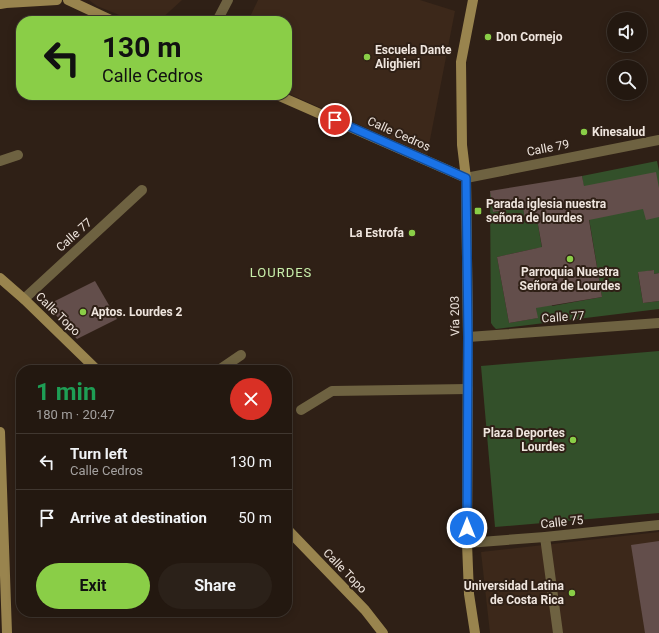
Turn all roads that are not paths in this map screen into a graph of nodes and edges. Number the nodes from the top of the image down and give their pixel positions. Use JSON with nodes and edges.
{"nodes":[{"id":1,"x":57,"y":0,"type":"edge"},
{"id":2,"x":68,"y":0,"type":"edge"},
{"id":3,"x":228,"y":0,"type":"edge"},
{"id":4,"x":473,"y":0,"type":"edge"},
{"id":5,"x":0,"y":4,"type":"edge"},
{"id":6,"x":102,"y":16,"type":"edge"},
{"id":7,"x":220,"y":16,"type":"edge"},
{"id":8,"x":288,"y":100,"type":"edge"},
{"id":9,"x":659,"y":140,"type":"edge"},
{"id":10,"x":18,"y":155,"type":"dead end"},
{"id":11,"x":0,"y":161,"type":"edge"},
{"id":12,"x":466,"y":178,"type":"junction"},
{"id":13,"x":142,"y":190,"type":"dead end"},
{"id":14,"x":0,"y":278,"type":"edge"},
{"id":15,"x":24,"y":299,"type":"junction"},
{"id":16,"x":659,"y":323,"type":"edge"},
{"id":17,"x":468,"y":337,"type":"junction"},
{"id":18,"x":241,"y":355,"type":"dead end"},
{"id":19,"x":92,"y":365,"type":"edge"},
{"id":20,"x":226,"y":365,"type":"edge"},
{"id":21,"x":468,"y":390,"type":"junction"},
{"id":22,"x":301,"y":410,"type":"dead end"},
{"id":23,"x":0,"y":432,"type":"edge"},
{"id":24,"x":659,"y":525,"type":"edge"},
{"id":25,"x":292,"y":534,"type":"edge"},
{"id":26,"x":545,"y":537,"type":"junction"},
{"id":27,"x":467,"y":543,"type":"junction"},
{"id":28,"x":7,"y":633,"type":"edge"},
{"id":29,"x":383,"y":633,"type":"edge"},
{"id":30,"x":475,"y":633,"type":"edge"},
{"id":31,"x":558,"y":633,"type":"edge"}],
"edges":[{"from":1,"to":5,"type":"street"},
{"from":2,"to":6,"type":"street"},
{"from":3,"to":7,"type":"street"},
{"from":4,"to":12,"type":"street","name":"Vía 203"},
{"from":8,"to":12,"type":"street","name":"Calle Cedros"},
{"from":9,"to":12,"type":"street","name":"Calle 79"},
{"from":10,"to":11,"type":"street"},
{"from":12,"to":17,"type":"street","name":"Vía 203"},
{"from":13,"to":15,"type":"street","name":"Calle 77"},
{"from":14,"to":15,"type":"street","name":"Calle Topo"},
{"from":15,"to":19,"type":"street","name":"Calle Topo"},
{"from":16,"to":17,"type":"street","name":"Calle 77"},
{"from":17,"to":21,"type":"street","name":"Vía 203"},
{"from":18,"to":20,"type":"street"},
{"from":21,"to":22,"type":"street"},
{"from":21,"to":27,"type":"street","name":"Vía 203"},
{"from":23,"to":28,"type":"street"},
{"from":24,"to":26,"type":"street","name":"Calle 75"},
{"from":25,"to":29,"type":"street","name":"Calle Topo"},
{"from":26,"to":27,"type":"street","name":"Calle 75"},
{"from":26,"to":31,"type":"street"},
{"from":27,"to":30,"type":"street","name":"Vía 203"}]}
